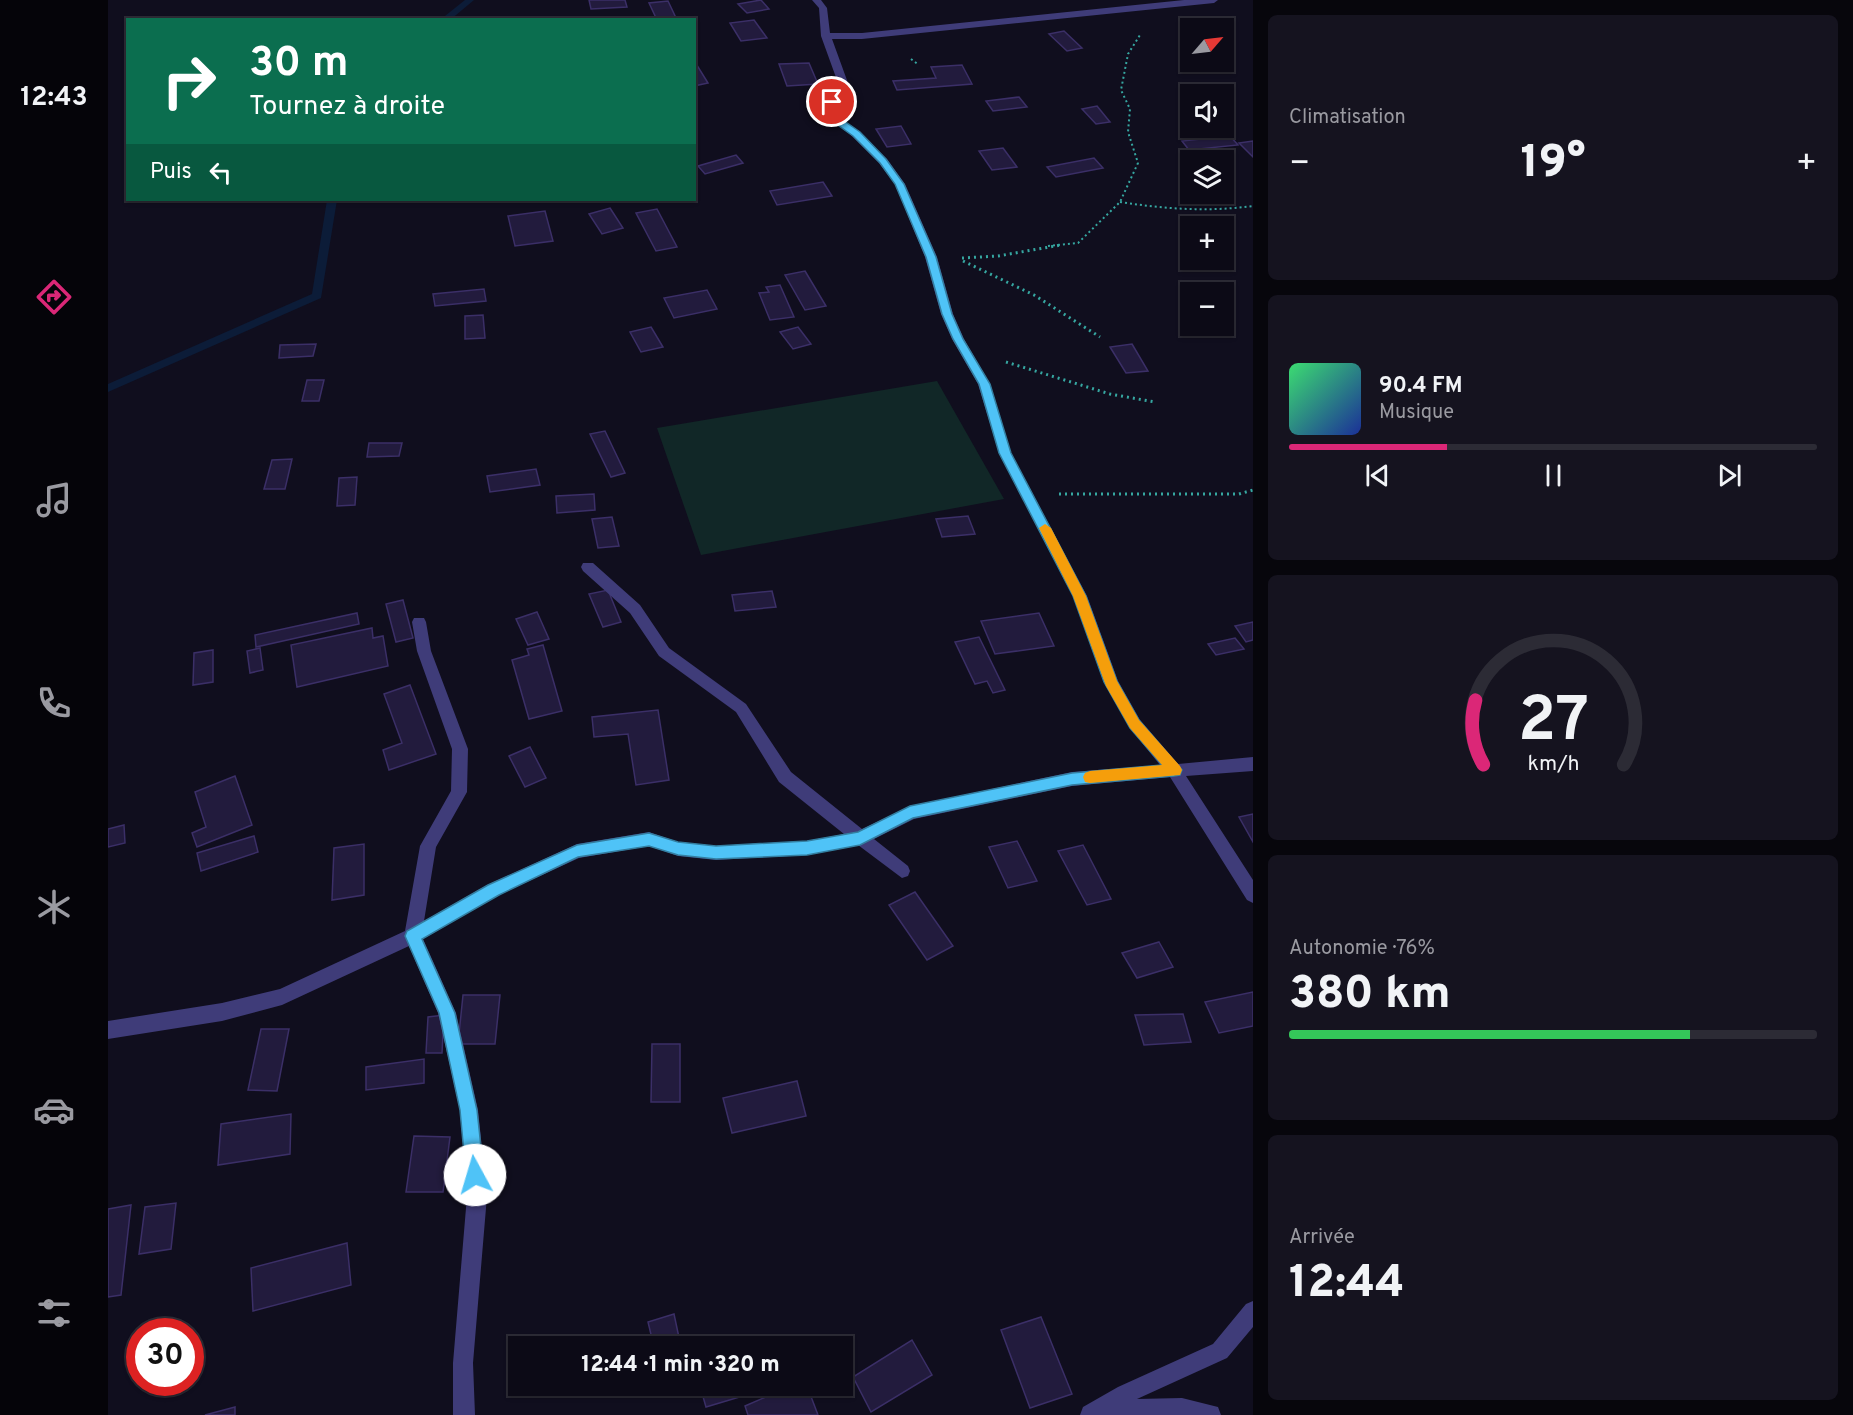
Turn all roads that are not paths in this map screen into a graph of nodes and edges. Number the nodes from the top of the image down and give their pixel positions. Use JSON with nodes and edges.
{"nodes":[{"id":1,"x":816,"y":0,"type":"edge"},
{"id":2,"x":1214,"y":0,"type":"edge"},
{"id":3,"x":826,"y":36,"type":"junction"},
{"id":4,"x":588,"y":567,"type":"dead end"},
{"id":5,"x":419,"y":622,"type":"dead end"},
{"id":6,"x":1253,"y":764,"type":"edge"},
{"id":7,"x":1174,"y":770,"type":"junction"},
{"id":8,"x":860,"y":838,"type":"junction"},
{"id":9,"x":902,"y":871,"type":"dead end"},
{"id":10,"x":1253,"y":895,"type":"edge"},
{"id":11,"x":413,"y":936,"type":"junction"},
{"id":12,"x":108,"y":1030,"type":"edge"},
{"id":13,"x":1253,"y":1311,"type":"edge"},
{"id":14,"x":1094,"y":1413,"type":"edge"},
{"id":15,"x":464,"y":1415,"type":"edge"},
{"id":16,"x":1210,"y":1415,"type":"edge"}],
"edges":[{"from":1,"to":3,"type":"street"},
{"from":2,"to":3,"type":"street"},
{"from":3,"to":7,"type":"street"},
{"from":4,"to":8,"type":"street"},
{"from":5,"to":11,"type":"street"},
{"from":6,"to":7,"type":"street"},
{"from":7,"to":8,"type":"street"},
{"from":7,"to":10,"type":"street"},
{"from":8,"to":9,"type":"street"},
{"from":8,"to":11,"type":"street"},
{"from":11,"to":12,"type":"street"},
{"from":11,"to":15,"type":"street"},
{"from":13,"to":14,"type":"street"},
{"from":14,"to":16,"type":"street"}]}
